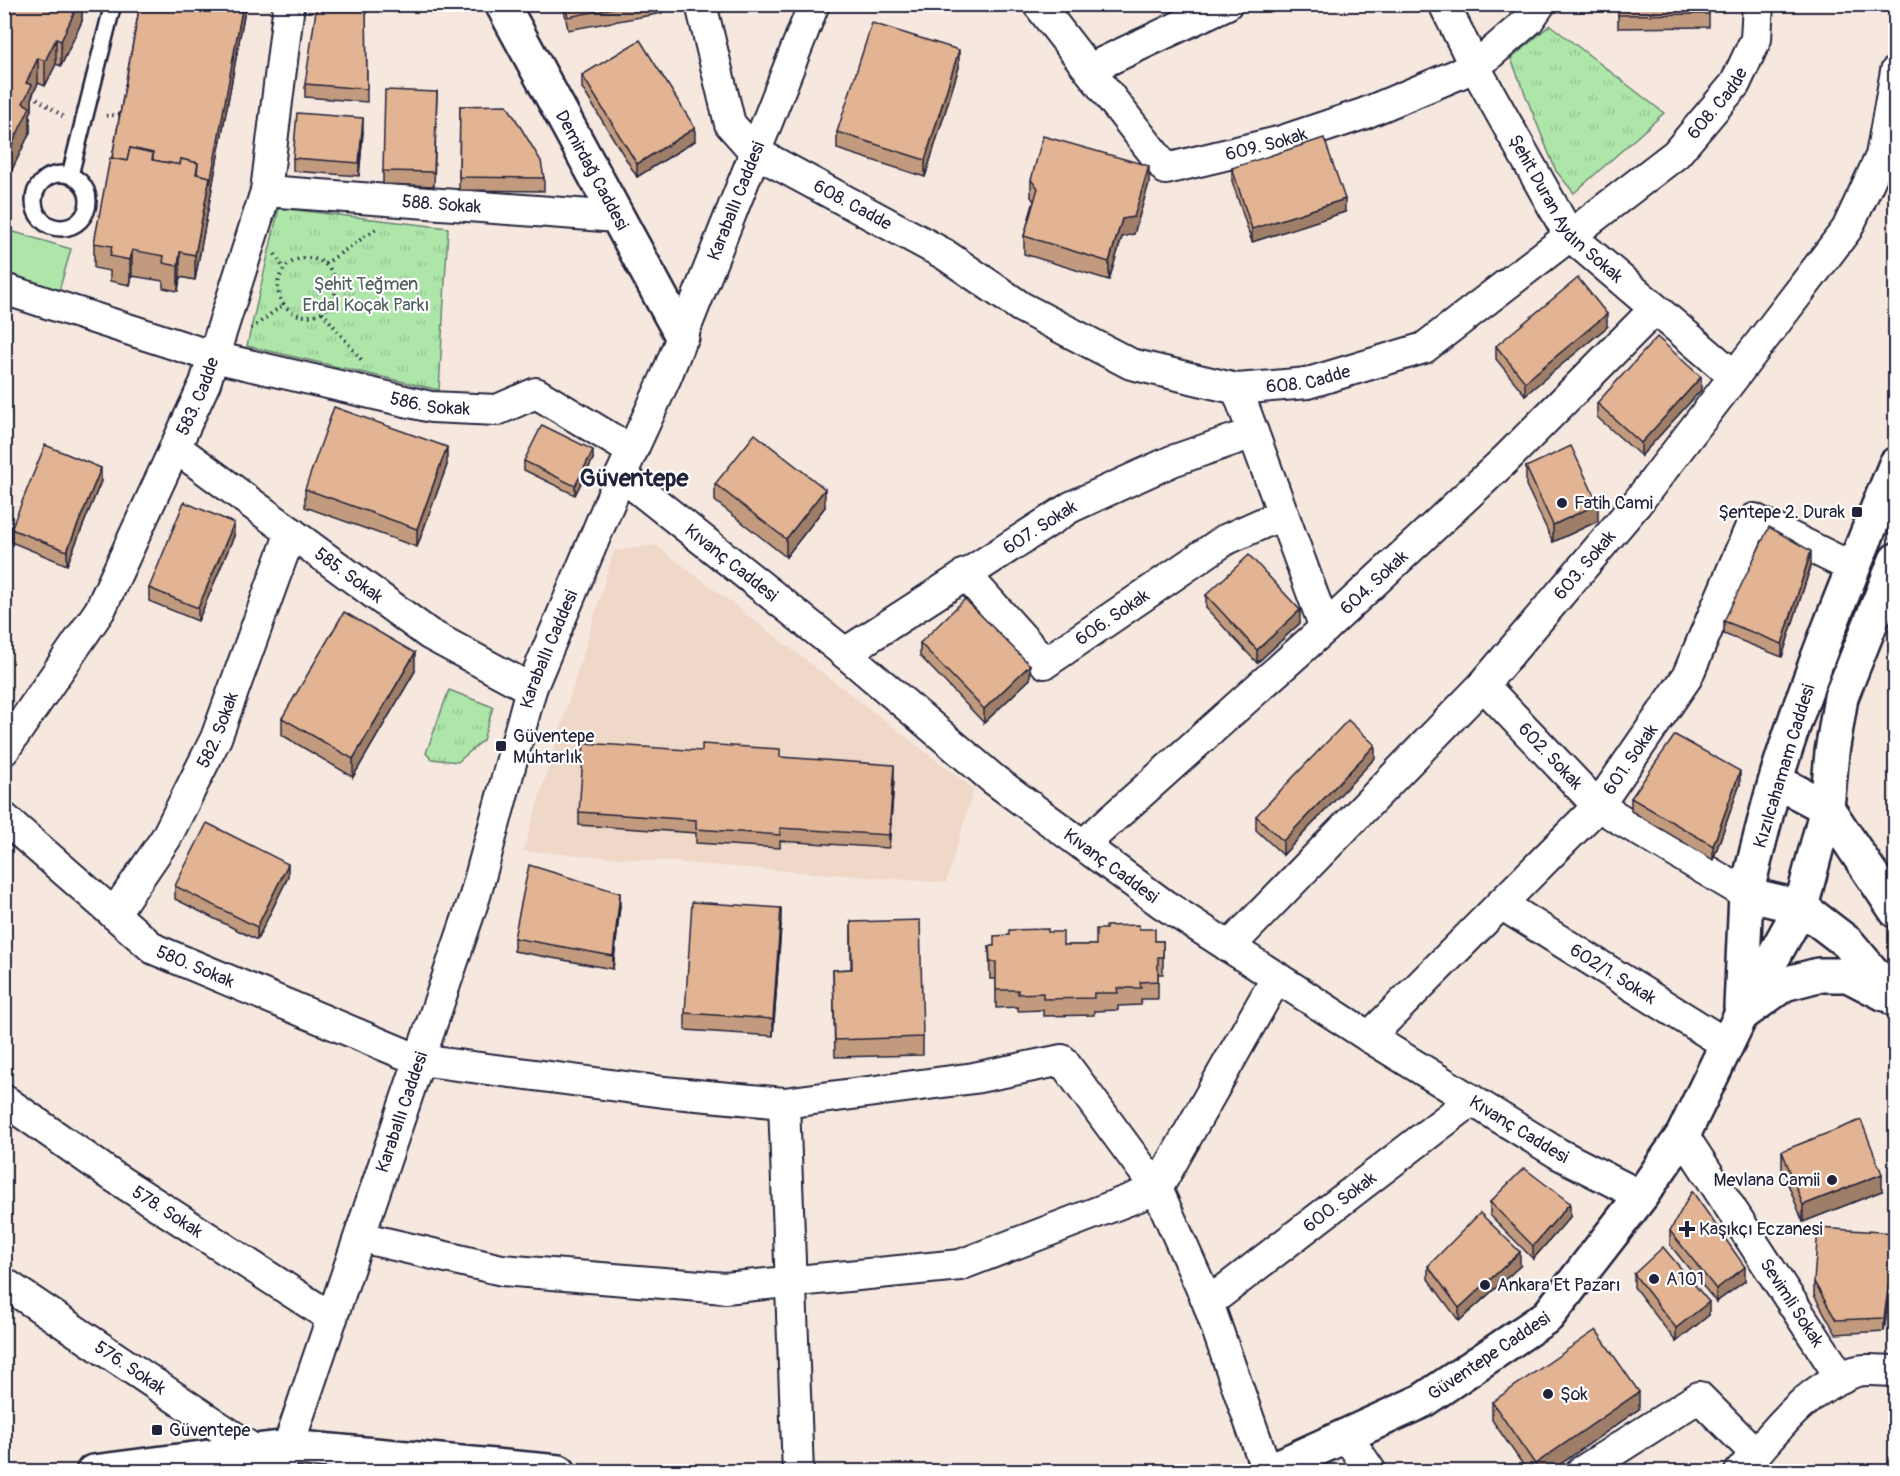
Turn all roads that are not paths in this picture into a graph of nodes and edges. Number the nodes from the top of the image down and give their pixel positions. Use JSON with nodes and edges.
{"nodes":[{"id":1,"x":113,"y":4,"type":"edge"},
{"id":2,"x":289,"y":4,"type":"edge"},
{"id":3,"x":502,"y":4,"type":"edge"},
{"id":4,"x":701,"y":4,"type":"edge"},
{"id":5,"x":814,"y":4,"type":"edge"},
{"id":6,"x":1038,"y":4,"type":"edge"},
{"id":7,"x":1227,"y":4,"type":"edge"},
{"id":8,"x":1444,"y":4,"type":"edge"},
{"id":9,"x":1540,"y":4,"type":"edge"},
{"id":10,"x":1758,"y":4,"type":"edge"},
{"id":11,"x":1475,"y":67,"type":"junction"},
{"id":12,"x":1089,"y":69,"type":"junction"},
{"id":13,"x":1896,"y":71,"type":"edge"},
{"id":14,"x":755,"y":152,"type":"junction"},
{"id":15,"x":70,"y":175,"type":"dead end"},
{"id":16,"x":266,"y":191,"type":"junction"},
{"id":17,"x":617,"y":217,"type":"junction"},
{"id":18,"x":1569,"y":235,"type":"junction"},
{"id":19,"x":4,"y":289,"type":"edge"},
{"id":20,"x":1655,"y":309,"type":"junction"},
{"id":21,"x":682,"y":336,"type":"junction"},
{"id":22,"x":214,"y":357,"type":"junction"},
{"id":23,"x":1734,"y":376,"type":"junction"},
{"id":24,"x":1237,"y":389,"type":"junction"},
{"id":25,"x":1253,"y":433,"type":"junction"},
{"id":26,"x":175,"y":447,"type":"junction"},
{"id":27,"x":627,"y":463,"type":"junction"},
{"id":28,"x":1896,"y":464,"type":"edge"},
{"id":29,"x":1283,"y":514,"type":"junction"},
{"id":30,"x":291,"y":532,"type":"junction"},
{"id":31,"x":1896,"y":560,"type":"edge"},
{"id":32,"x":1853,"y":568,"type":"junction"},
{"id":33,"x":965,"y":574,"type":"junction"},
{"id":34,"x":1325,"y":628,"type":"junction"},
{"id":35,"x":845,"y":653,"type":"junction"},
{"id":36,"x":1483,"y":685,"type":"junction"},
{"id":37,"x":531,"y":689,"type":"junction"},
{"id":38,"x":4,"y":750,"type":"edge"},
{"id":39,"x":1776,"y":781,"type":"junction"},
{"id":40,"x":1598,"y":806,"type":"junction"},
{"id":41,"x":1827,"y":808,"type":"junction"},
{"id":42,"x":4,"y":818,"type":"edge"},
{"id":43,"x":1083,"y":845,"type":"junction"},
{"id":44,"x":1746,"y":894,"type":"junction"},
{"id":45,"x":1501,"y":904,"type":"junction"},
{"id":46,"x":1801,"y":907,"type":"junction"},
{"id":47,"x":1896,"y":911,"type":"edge"},
{"id":48,"x":114,"y":914,"type":"junction"},
{"id":49,"x":1229,"y":947,"type":"junction"},
{"id":50,"x":1277,"y":977,"type":"junction"},
{"id":51,"x":1895,"y":999,"type":"edge"},
{"id":52,"x":1741,"y":1015,"type":"junction"},
{"id":53,"x":1370,"y":1037,"type":"junction"},
{"id":54,"x":1726,"y":1044,"type":"junction"},
{"id":55,"x":420,"y":1060,"type":"junction"},
{"id":56,"x":4,"y":1100,"type":"edge"},
{"id":57,"x":1472,"y":1100,"type":"junction"},
{"id":58,"x":784,"y":1104,"type":"junction"},
{"id":59,"x":1683,"y":1135,"type":"junction"},
{"id":60,"x":1157,"y":1189,"type":"junction"},
{"id":61,"x":1641,"y":1196,"type":"junction"},
{"id":62,"x":360,"y":1237,"type":"junction"},
{"id":63,"x":791,"y":1281,"type":"junction"},
{"id":64,"x":4,"y":1283,"type":"edge"},
{"id":65,"x":1208,"y":1303,"type":"junction"},
{"id":66,"x":332,"y":1317,"type":"junction"},
{"id":67,"x":1896,"y":1371,"type":"edge"},
{"id":68,"x":1841,"y":1378,"type":"junction"},
{"id":69,"x":1346,"y":1435,"type":"junction"},
{"id":70,"x":274,"y":1457,"type":"edge"},
{"id":71,"x":1748,"y":1463,"type":"edge"},
{"id":72,"x":1267,"y":1471,"type":"edge"},
{"id":73,"x":93,"y":1472,"type":"edge"},
{"id":74,"x":559,"y":1472,"type":"edge"},
{"id":75,"x":798,"y":1472,"type":"edge"},
{"id":76,"x":1371,"y":1472,"type":"edge"},
{"id":77,"x":1581,"y":1472,"type":"edge"}],
"edges":[{"from":1,"to":15,"type":"lane"},
{"from":2,"to":16,"type":"street","name":"583. Cadde"},
{"from":3,"to":17,"type":"street","name":"Demirdağ Caddesi"},
{"from":4,"to":14,"type":"street","name":"608. Cadde"},
{"from":5,"to":14,"type":"street","name":"Karaballı Caddesi"},
{"from":6,"to":12,"type":"street","name":"609. Sokak"},
{"from":7,"to":12,"type":"street"},
{"from":8,"to":11,"type":"street","name":"Şehit Duran Aydın Sokak"},
{"from":9,"to":11,"type":"street","name":"609. Sokak"},
{"from":10,"to":18,"type":"street","name":"608. Cadde"},
{"from":11,"to":12,"type":"street","name":"609. Sokak"},
{"from":11,"to":18,"type":"street","name":"Şehit Duran Aydın Sokak"},
{"from":13,"to":23,"type":"street","name":"603. Sokak"},
{"from":14,"to":21,"type":"street","name":"Karaballı Caddesi"},
{"from":14,"to":24,"type":"street","name":"608. Cadde"},
{"from":16,"to":17,"type":"street","name":"588. Sokak"},
{"from":16,"to":22,"type":"street","name":"583. Cadde"},
{"from":17,"to":21,"type":"street","name":"Demirdağ Caddesi"},
{"from":18,"to":20,"type":"street","name":"Şehit Duran Aydın Sokak"},
{"from":18,"to":24,"type":"street","name":"608. Cadde"},
{"from":19,"to":22,"type":"street"},
{"from":20,"to":23,"type":"street","name":"Şehit Duran Aydın Sokak"},
{"from":20,"to":34,"type":"street","name":"604. Sokak"},
{"from":21,"to":27,"type":"street","name":"Karaballı Caddesi"},
{"from":22,"to":26,"type":"street","name":"583. Cadde"},
{"from":22,"to":27,"type":"street","name":"586. Sokak"},
{"from":23,"to":36,"type":"street","name":"603. Sokak"},
{"from":24,"to":25,"type":"street"},
{"from":25,"to":29,"type":"street"},
{"from":25,"to":33,"type":"street","name":"607. Sokak"},
{"from":26,"to":30,"type":"street","name":"585. Sokak"},
{"from":26,"to":38,"type":"street","name":"583. Cadde"},
{"from":27,"to":35,"type":"street","name":"Kıvanç Caddesi"},
{"from":27,"to":37,"type":"street","name":"Karaballı Caddesi"},
{"from":28,"to":32,"type":"street","name":"Kızılcahamam Caddesi"},
{"from":29,"to":33,"type":"street","name":"606. Sokak"},
{"from":29,"to":34,"type":"street"},
{"from":30,"to":37,"type":"street","name":"585. Sokak"},
{"from":30,"to":48,"type":"street","name":"582. Sokak"},
{"from":31,"to":41,"type":"street","name":"Kızılcahamam Caddesi"},
{"from":32,"to":39,"type":"street","name":"Kızılcahamam Caddesi"},
{"from":32,"to":40,"type":"street","name":"601. Sokak"},
{"from":33,"to":35,"type":"street","name":"607. Sokak"},
{"from":34,"to":43,"type":"street","name":"604. Sokak"},
{"from":35,"to":43,"type":"street","name":"Kıvanç Caddesi"},
{"from":36,"to":40,"type":"street","name":"602. Sokak"},
{"from":36,"to":49,"type":"street","name":"603. Sokak"},
{"from":37,"to":55,"type":"street","name":"Karaballı Caddesi"},
{"from":39,"to":41,"type":"street"},
{"from":39,"to":44,"type":"street","name":"Kızılcahamam Caddesi"},
{"from":40,"to":44,"type":"street","name":"602. Sokak"},
{"from":40,"to":45,"type":"street","name":"601. Sokak"},
{"from":41,"to":46,"type":"street","name":"Kızılcahamam Caddesi"},
{"from":41,"to":47,"type":"street"},
{"from":42,"to":48,"type":"street","name":"580. Sokak"},
{"from":43,"to":49,"type":"street","name":"Kıvanç Caddesi"},
{"from":44,"to":46,"type":"street"},
{"from":44,"to":52,"type":"street","name":"Kızılcahamam Caddesi"},
{"from":45,"to":53,"type":"street","name":"601. Sokak"},
{"from":45,"to":54,"type":"street","name":"602/1. Sokak"},
{"from":46,"to":51,"type":"street"},
{"from":46,"to":52,"type":"street","name":"Güventepe Caddesi"},
{"from":48,"to":55,"type":"street","name":"580. Sokak"},
{"from":49,"to":50,"type":"street","name":"Kıvanç Caddesi"},
{"from":50,"to":53,"type":"street","name":"Kıvanç Caddesi"},
{"from":50,"to":60,"type":"street"},
{"from":51,"to":52,"type":"street"},
{"from":52,"to":54,"type":"street","name":"Güventepe Caddesi"},
{"from":53,"to":57,"type":"street","name":"Kıvanç Caddesi"},
{"from":54,"to":59,"type":"street","name":"Güventepe Caddesi"},
{"from":55,"to":58,"type":"street","name":"580. Sokak"},
{"from":55,"to":62,"type":"street","name":"Karaballı Caddesi"},
{"from":56,"to":66,"type":"street","name":"578. Sokak"},
{"from":57,"to":61,"type":"street","name":"Kıvanç Caddesi"},
{"from":57,"to":65,"type":"street","name":"600. Sokak"},
{"from":58,"to":60,"type":"street","name":"580. Sokak"},
{"from":58,"to":63,"type":"street"},
{"from":59,"to":61,"type":"street","name":"Güventepe Caddesi"},
{"from":59,"to":68,"type":"street","name":"Sevimli Sokak"},
{"from":60,"to":63,"type":"street"},
{"from":60,"to":65,"type":"street"},
{"from":61,"to":69,"type":"street","name":"Güventepe Caddesi"},
{"from":62,"to":63,"type":"street"},
{"from":62,"to":66,"type":"street","name":"Karaballı Caddesi"},
{"from":63,"to":75,"type":"street"},
{"from":64,"to":70,"type":"street","name":"576. Sokak"},
{"from":65,"to":72,"type":"street"},
{"from":66,"to":70,"type":"street","name":"Karaballı Caddesi"},
{"from":67,"to":68,"type":"street"},
{"from":68,"to":71,"type":"street"},
{"from":69,"to":72,"type":"street","name":"Güventepe Caddesi"},
{"from":69,"to":76,"type":"street"},
{"from":70,"to":73,"type":"street"},
{"from":70,"to":74,"type":"street"},
{"from":71,"to":77,"type":"street"}]}
